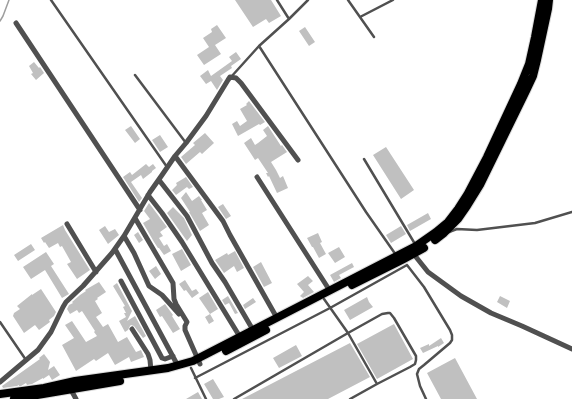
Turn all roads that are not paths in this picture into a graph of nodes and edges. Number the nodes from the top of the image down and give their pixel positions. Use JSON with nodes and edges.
{"nodes":[{"id":1,"x":51,"y":0,"type":"edge"},
{"id":2,"x":277,"y":0,"type":"edge"},
{"id":3,"x":308,"y":0,"type":"edge"},
{"id":4,"x":348,"y":0,"type":"edge"},
{"id":5,"x":393,"y":0,"type":"edge"},
{"id":6,"x":542,"y":0,"type":"edge"},
{"id":7,"x":549,"y":0,"type":"edge"},
{"id":8,"x":360,"y":17,"type":"junction"},
{"id":9,"x":289,"y":19,"type":"junction"},
{"id":10,"x":16,"y":22,"type":"dead end"},
{"id":11,"x":374,"y":37,"type":"dead end"},
{"id":12,"x":259,"y":46,"type":"junction"},
{"id":13,"x":135,"y":75,"type":"dead end"},
{"id":14,"x":230,"y":78,"type":"junction"},
{"id":15,"x":186,"y":144,"type":"junction"},
{"id":16,"x":175,"y":156,"type":"junction"},
{"id":17,"x":364,"y":159,"type":"dead end"},
{"id":18,"x":298,"y":160,"type":"dead end"},
{"id":19,"x":168,"y":168,"type":"junction"},
{"id":20,"x":257,"y":177,"type":"dead end"},
{"id":21,"x":480,"y":177,"type":"junction"},
{"id":22,"x":159,"y":180,"type":"junction"},
{"id":23,"x":148,"y":195,"type":"junction"},
{"id":24,"x":140,"y":210,"type":"junction"},
{"id":25,"x":572,"y":212,"type":"edge"},
{"id":26,"x":135,"y":218,"type":"junction"},
{"id":27,"x":67,"y":224,"type":"dead end"},
{"id":28,"x":444,"y":233,"type":"junction"},
{"id":29,"x":124,"y":236,"type":"junction"},
{"id":30,"x":115,"y":249,"type":"junction"},
{"id":31,"x":415,"y":250,"type":"junction"},
{"id":32,"x":402,"y":260,"type":"junction"},
{"id":33,"x":96,"y":272,"type":"junction"},
{"id":34,"x":122,"y":282,"type":"dead end"},
{"id":35,"x":330,"y":290,"type":"junction"},
{"id":36,"x":324,"y":299,"type":"junction"},
{"id":37,"x":330,"y":308,"type":"junction"},
{"id":38,"x":277,"y":318,"type":"junction"},
{"id":39,"x":0,"y":322,"type":"edge"},
{"id":40,"x":185,"y":326,"type":"junction"},
{"id":41,"x":132,"y":329,"type":"dead end"},
{"id":42,"x":253,"y":330,"type":"junction"},
{"id":43,"x":348,"y":333,"type":"junction"},
{"id":44,"x":240,"y":337,"type":"junction"},
{"id":45,"x":572,"y":349,"type":"edge"},
{"id":46,"x":173,"y":356,"type":"junction"},
{"id":47,"x":26,"y":360,"type":"junction"},
{"id":48,"x":199,"y":362,"type":"junction"},
{"id":49,"x":178,"y":366,"type":"junction"},
{"id":50,"x":191,"y":368,"type":"junction"},
{"id":51,"x":151,"y":370,"type":"junction"},
{"id":52,"x":128,"y":377,"type":"junction"},
{"id":53,"x":195,"y":378,"type":"junction"},
{"id":54,"x":0,"y":382,"type":"edge"},
{"id":55,"x":377,"y":384,"type":"junction"},
{"id":56,"x":69,"y":386,"type":"junction"},
{"id":57,"x":0,"y":394,"type":"edge"},
{"id":58,"x":50,"y":396,"type":"edge"},
{"id":59,"x":14,"y":399,"type":"edge"},
{"id":60,"x":76,"y":399,"type":"edge"},
{"id":61,"x":206,"y":399,"type":"edge"},
{"id":62,"x":234,"y":399,"type":"edge"},
{"id":63,"x":350,"y":399,"type":"edge"},
{"id":64,"x":426,"y":399,"type":"edge"}],
"edges":[{"from":1,"to":19,"type":"lane"},
{"from":2,"to":9,"type":"lane"},
{"from":3,"to":9,"type":"lane"},
{"from":4,"to":8,"type":"lane"},
{"from":5,"to":8,"type":"lane"},
{"from":6,"to":21,"type":"highway"},
{"from":7,"to":21,"type":"highway"},
{"from":8,"to":11,"type":"lane"},
{"from":9,"to":12,"type":"lane"},
{"from":10,"to":24,"type":"street"},
{"from":12,"to":14,"type":"lane"},
{"from":12,"to":32,"type":"lane"},
{"from":13,"to":15,"type":"lane"},
{"from":14,"to":15,"type":"street"},
{"from":14,"to":18,"type":"street"},
{"from":15,"to":16,"type":"street"},
{"from":16,"to":19,"type":"street"},
{"from":16,"to":38,"type":"street"},
{"from":17,"to":31,"type":"lane"},
{"from":19,"to":22,"type":"street"},
{"from":20,"to":35,"type":"street"},
{"from":21,"to":28,"type":"highway"},
{"from":21,"to":31,"type":"highway"},
{"from":22,"to":23,"type":"street"},
{"from":22,"to":42,"type":"street"},
{"from":23,"to":24,"type":"street"},
{"from":23,"to":44,"type":"street"},
{"from":24,"to":26,"type":"street"},
{"from":25,"to":28,"type":"lane"},
{"from":26,"to":29,"type":"street"},
{"from":26,"to":40,"type":"street"},
{"from":27,"to":33,"type":"street"},
{"from":28,"to":31,"type":"highway"},
{"from":29,"to":30,"type":"street"},
{"from":29,"to":40,"type":"street"},
{"from":30,"to":33,"type":"street"},
{"from":30,"to":46,"type":"street"},
{"from":31,"to":32,"type":"highway"},
{"from":31,"to":45,"type":"street"},
{"from":32,"to":35,"type":"highway"},
{"from":32,"to":36,"type":"highway"},
{"from":32,"to":37,"type":"lane"},
{"from":32,"to":64,"type":"lane"},
{"from":33,"to":47,"type":"street"},
{"from":34,"to":46,"type":"street"},
{"from":35,"to":38,"type":"highway"},
{"from":36,"to":37,"type":"lane"},
{"from":36,"to":48,"type":"highway"},
{"from":37,"to":43,"type":"lane"},
{"from":37,"to":53,"type":"lane"},
{"from":38,"to":42,"type":"highway"},
{"from":39,"to":47,"type":"lane"},
{"from":40,"to":48,"type":"street"},
{"from":41,"to":51,"type":"street"},
{"from":42,"to":44,"type":"highway"},
{"from":43,"to":55,"type":"lane"},
{"from":43,"to":55,"type":"lane"},
{"from":43,"to":62,"type":"lane"},
{"from":44,"to":48,"type":"highway"},
{"from":46,"to":49,"type":"street"},
{"from":47,"to":54,"type":"street"},
{"from":48,"to":49,"type":"highway"},
{"from":48,"to":50,"type":"highway"},
{"from":49,"to":51,"type":"highway"},
{"from":50,"to":52,"type":"highway"},
{"from":50,"to":53,"type":"lane"},
{"from":51,"to":52,"type":"highway"},
{"from":52,"to":56,"type":"highway"},
{"from":53,"to":61,"type":"lane"},
{"from":55,"to":63,"type":"lane"},
{"from":56,"to":57,"type":"highway"},
{"from":56,"to":58,"type":"highway"},
{"from":56,"to":60,"type":"street"},
{"from":58,"to":59,"type":"highway"}]}
